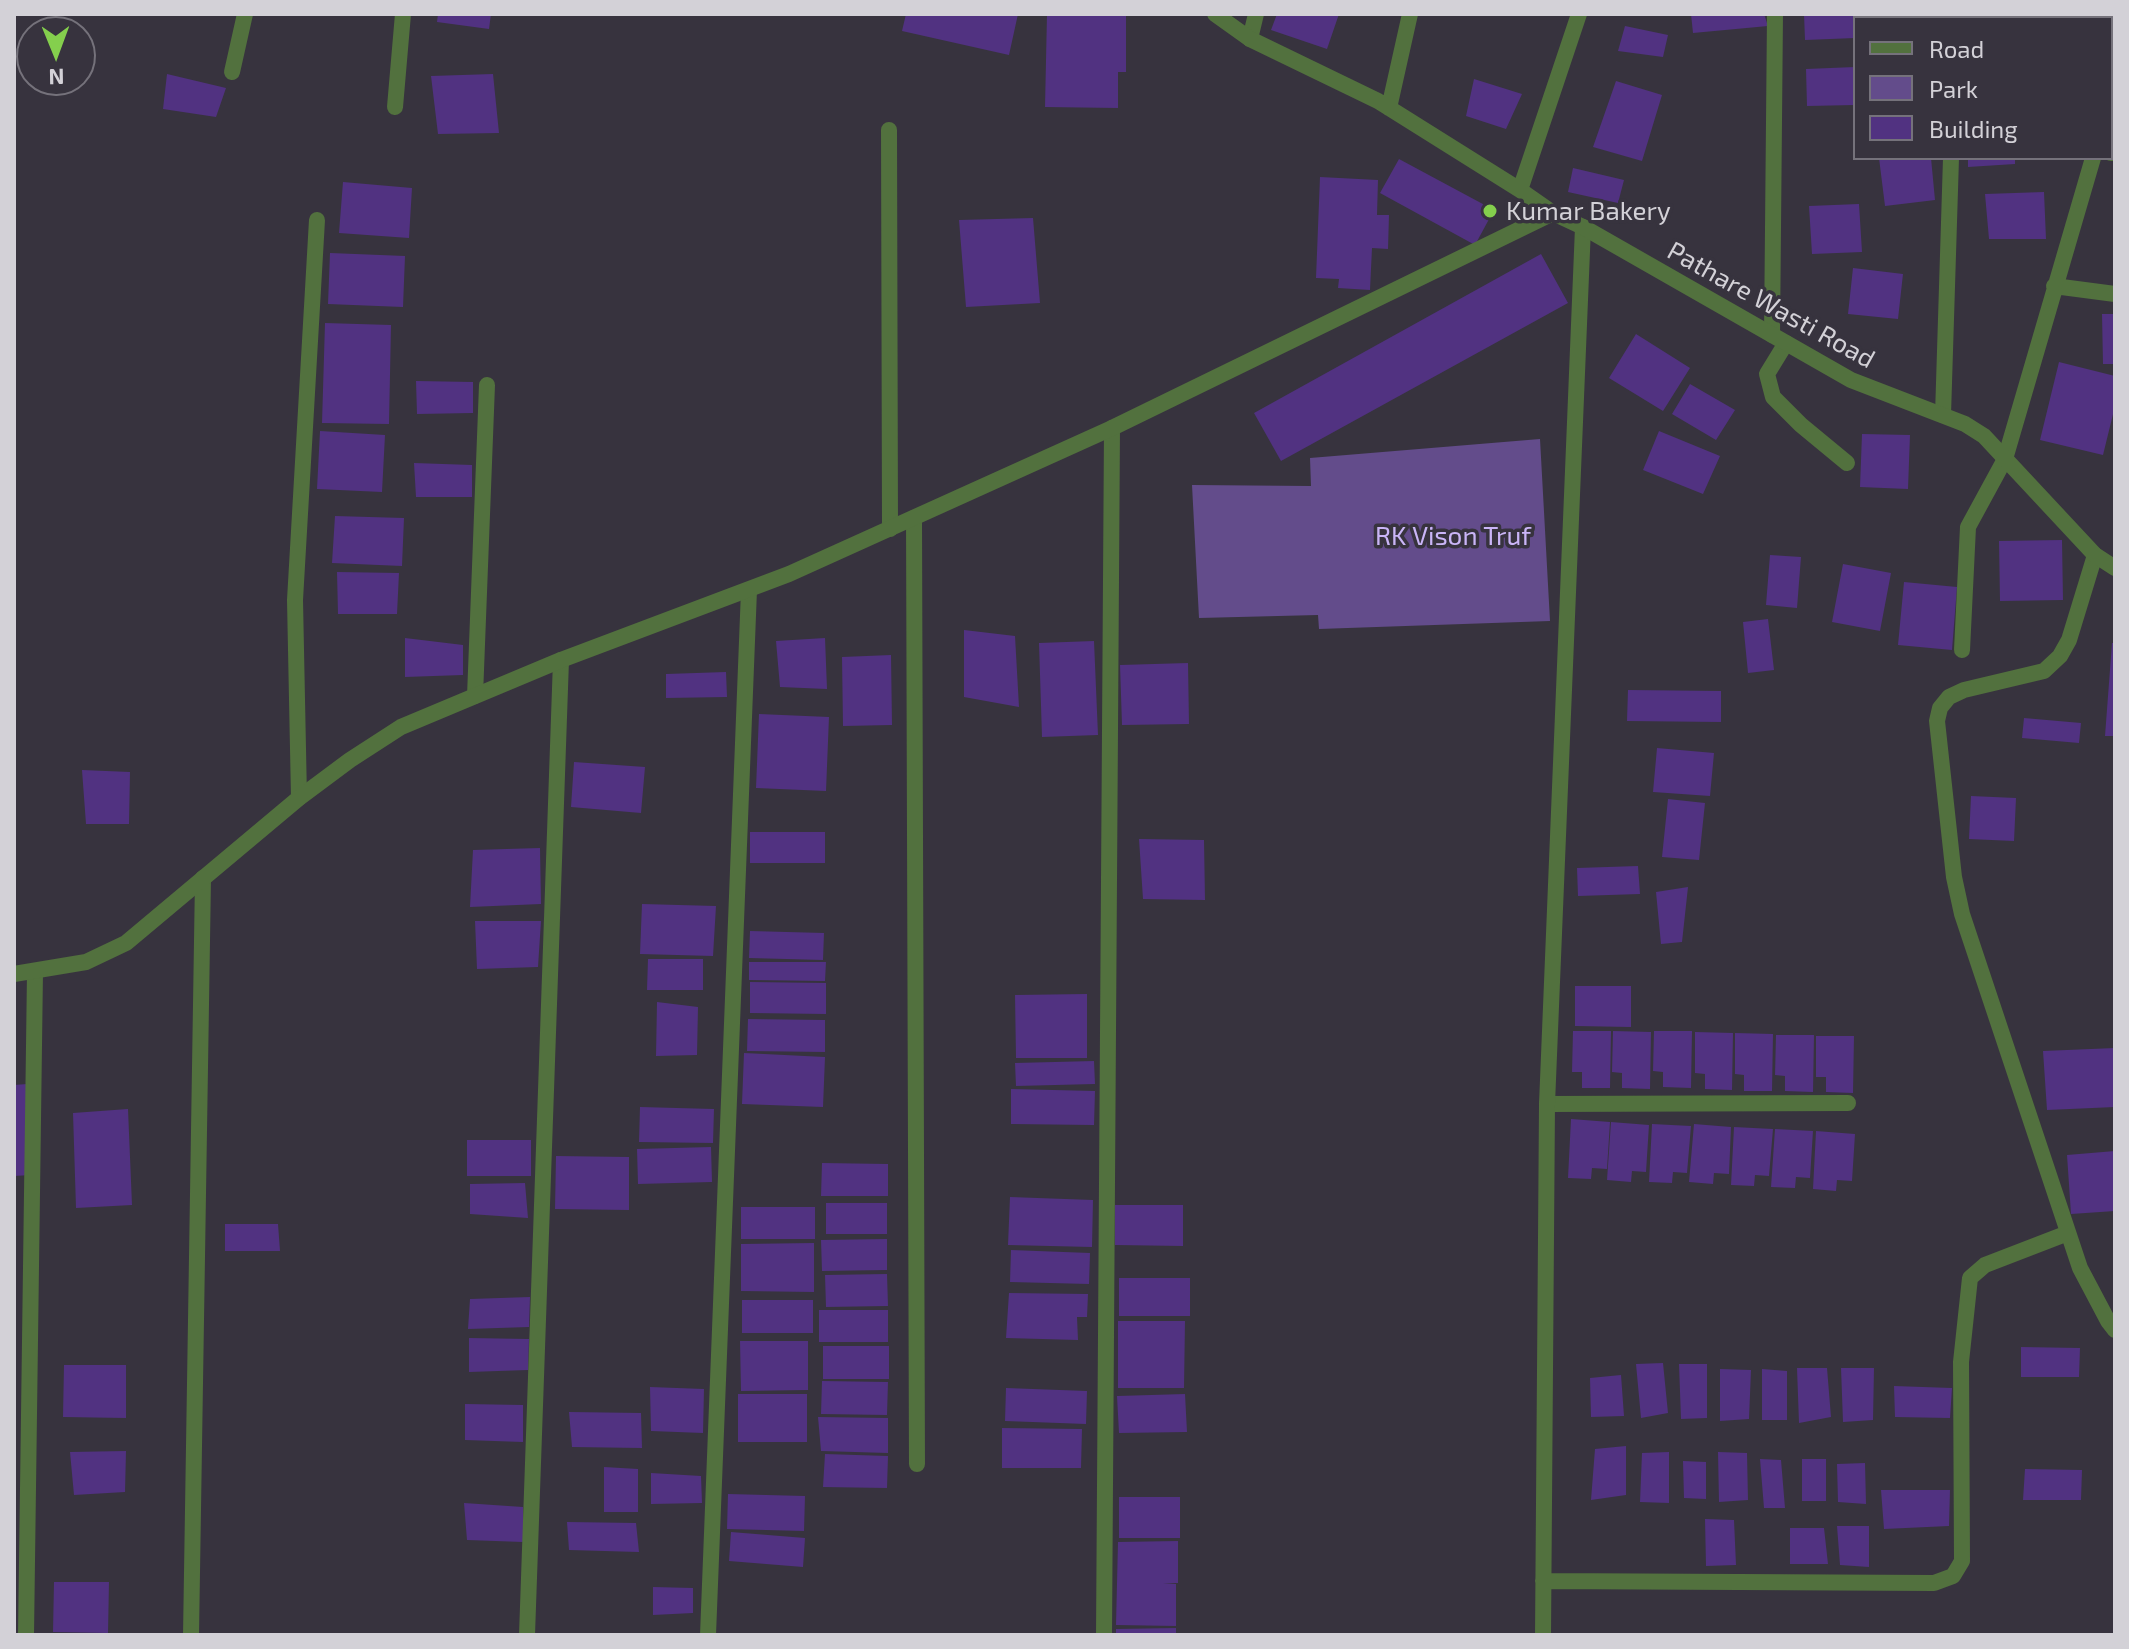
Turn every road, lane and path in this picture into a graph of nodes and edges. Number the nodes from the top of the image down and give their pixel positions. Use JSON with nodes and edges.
{"nodes":[{"id":1,"x":245,"y":14,"type":"edge"},
{"id":2,"x":403,"y":14,"type":"edge"},
{"id":3,"x":1215,"y":14,"type":"edge"},
{"id":4,"x":1256,"y":14,"type":"edge"},
{"id":5,"x":1410,"y":14,"type":"edge"},
{"id":6,"x":1579,"y":14,"type":"edge"},
{"id":7,"x":1775,"y":14,"type":"edge"},
{"id":8,"x":1250,"y":39,"type":"junction"},
{"id":9,"x":232,"y":72,"type":"dead end"},
{"id":10,"x":395,"y":107,"type":"dead end"},
{"id":11,"x":1389,"y":108,"type":"junction"},
{"id":12,"x":889,"y":130,"type":"dead end"},
{"id":13,"x":1951,"y":160,"type":"edge"},
{"id":14,"x":2092,"y":160,"type":"edge"},
{"id":15,"x":1520,"y":190,"type":"junction"},
{"id":16,"x":1553,"y":213,"type":"junction"},
{"id":17,"x":317,"y":220,"type":"dead end"},
{"id":18,"x":1583,"y":227,"type":"junction"},
{"id":19,"x":2054,"y":286,"type":"junction"},
{"id":20,"x":2115,"y":294,"type":"edge"},
{"id":21,"x":1779,"y":339,"type":"junction"},
{"id":22,"x":487,"y":385,"type":"dead end"},
{"id":23,"x":1943,"y":415,"type":"junction"},
{"id":24,"x":1112,"y":428,"type":"junction"},
{"id":25,"x":2005,"y":459,"type":"junction"},
{"id":26,"x":1847,"y":463,"type":"dead end"},
{"id":27,"x":914,"y":518,"type":"junction"},
{"id":28,"x":890,"y":529,"type":"junction"},
{"id":29,"x":2095,"y":555,"type":"junction"},
{"id":30,"x":2115,"y":568,"type":"edge"},
{"id":31,"x":749,"y":590,"type":"junction"},
{"id":32,"x":1962,"y":650,"type":"dead end"},
{"id":33,"x":561,"y":660,"type":"junction"},
{"id":34,"x":475,"y":696,"type":"junction"},
{"id":35,"x":299,"y":798,"type":"junction"},
{"id":36,"x":203,"y":878,"type":"junction"},
{"id":37,"x":35,"y":972,"type":"junction"},
{"id":38,"x":14,"y":974,"type":"edge"},
{"id":39,"x":1848,"y":1103,"type":"dead end"},
{"id":40,"x":1547,"y":1104,"type":"junction"},
{"id":41,"x":2068,"y":1233,"type":"junction"},
{"id":42,"x":2115,"y":1330,"type":"edge"},
{"id":43,"x":917,"y":1464,"type":"dead end"},
{"id":44,"x":1543,"y":1581,"type":"junction"},
{"id":45,"x":26,"y":1635,"type":"edge"},
{"id":46,"x":191,"y":1635,"type":"edge"},
{"id":47,"x":527,"y":1635,"type":"edge"},
{"id":48,"x":708,"y":1635,"type":"edge"},
{"id":49,"x":1104,"y":1635,"type":"edge"},
{"id":50,"x":1543,"y":1635,"type":"edge"}],
"edges":[{"from":1,"to":9,"type":"street"},
{"from":2,"to":10,"type":"street"},
{"from":3,"to":8,"type":"street","name":"Pathare Wasti Road"},
{"from":4,"to":8,"type":"street"},
{"from":5,"to":11,"type":"street"},
{"from":6,"to":15,"type":"street"},
{"from":7,"to":21,"type":"street"},
{"from":8,"to":11,"type":"street","name":"Pathare Wasti Road"},
{"from":11,"to":15,"type":"street","name":"Pathare Wasti Road"},
{"from":12,"to":28,"type":"street"},
{"from":13,"to":23,"type":"street"},
{"from":14,"to":19,"type":"street"},
{"from":15,"to":16,"type":"street","name":"Pathare Wasti Road"},
{"from":16,"to":18,"type":"street","name":"Pathare Wasti Road"},
{"from":16,"to":24,"type":"street"},
{"from":17,"to":35,"type":"street"},
{"from":18,"to":21,"type":"street","name":"Pathare Wasti Road"},
{"from":18,"to":40,"type":"street"},
{"from":19,"to":20,"type":"street"},
{"from":19,"to":25,"type":"street"},
{"from":21,"to":23,"type":"street","name":"Pathare Wasti Road"},
{"from":21,"to":26,"type":"street"},
{"from":22,"to":34,"type":"street"},
{"from":23,"to":25,"type":"street","name":"Pathare Wasti Road"},
{"from":24,"to":27,"type":"street"},
{"from":24,"to":49,"type":"street"},
{"from":25,"to":29,"type":"street","name":"Pathare Wasti Road"},
{"from":25,"to":32,"type":"street"},
{"from":27,"to":28,"type":"street"},
{"from":27,"to":43,"type":"street"},
{"from":28,"to":31,"type":"street"},
{"from":29,"to":30,"type":"street","name":"Pathare Wasti Road"},
{"from":29,"to":41,"type":"street"},
{"from":31,"to":33,"type":"street"},
{"from":31,"to":48,"type":"street"},
{"from":33,"to":34,"type":"street"},
{"from":33,"to":47,"type":"street"},
{"from":34,"to":35,"type":"street"},
{"from":35,"to":36,"type":"street"},
{"from":36,"to":37,"type":"street"},
{"from":36,"to":46,"type":"street"},
{"from":37,"to":38,"type":"street"},
{"from":37,"to":45,"type":"street"},
{"from":39,"to":40,"type":"street"},
{"from":40,"to":44,"type":"street"},
{"from":41,"to":42,"type":"street"},
{"from":41,"to":44,"type":"street"},
{"from":44,"to":50,"type":"street"}]}
